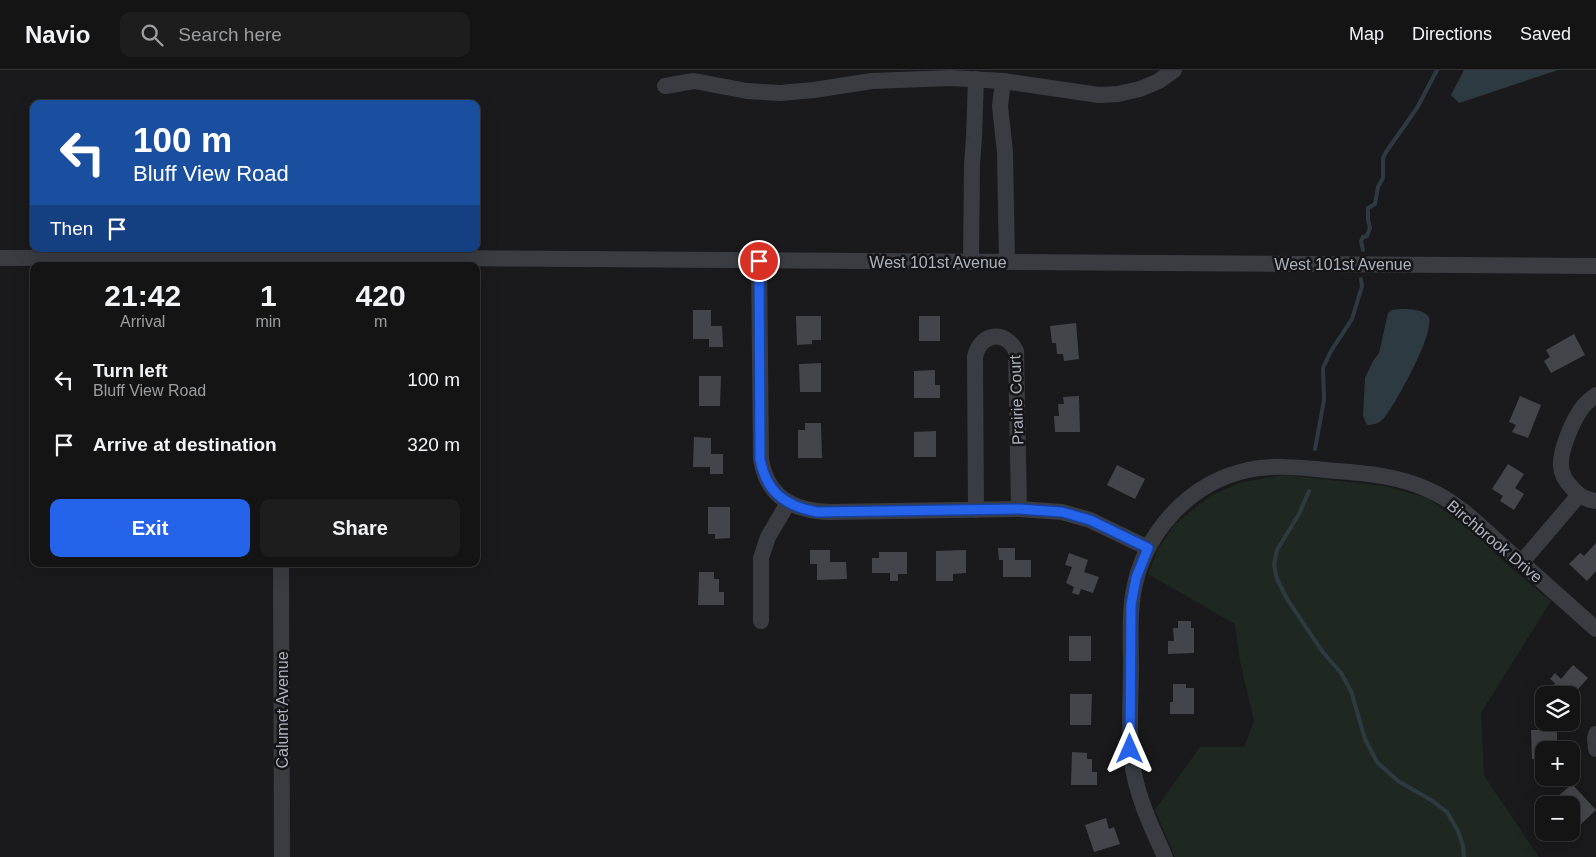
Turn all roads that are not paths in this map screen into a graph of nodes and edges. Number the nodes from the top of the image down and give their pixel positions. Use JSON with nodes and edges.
{"nodes":[{"id":1,"x":1174,"y":70,"type":"edge"},
{"id":2,"x":976,"y":79,"type":"junction"},
{"id":3,"x":1003,"y":81,"type":"junction"},
{"id":4,"x":665,"y":86,"type":"dead end"},
{"id":5,"x":0,"y":258,"type":"edge"},
{"id":6,"x":759,"y":261,"type":"junction"},
{"id":7,"x":280,"y":262,"type":"edge"},
{"id":8,"x":971,"y":262,"type":"junction"},
{"id":9,"x":1007,"y":262,"type":"junction"},
{"id":10,"x":1596,"y":266,"type":"edge"},
{"id":11,"x":1596,"y":395,"type":"edge"},
{"id":12,"x":1579,"y":495,"type":"junction"},
{"id":13,"x":1596,"y":501,"type":"edge"},
{"id":14,"x":788,"y":503,"type":"junction"},
{"id":15,"x":1019,"y":509,"type":"junction"},
{"id":16,"x":976,"y":510,"type":"junction"},
{"id":17,"x":1148,"y":548,"type":"junction"},
{"id":18,"x":1521,"y":563,"type":"junction"},
{"id":19,"x":281,"y":567,"type":"edge"},
{"id":20,"x":760,"y":621,"type":"dead end"},
{"id":21,"x":1596,"y":628,"type":"edge"},
{"id":22,"x":1596,"y":734,"type":"edge"},
{"id":23,"x":1596,"y":749,"type":"edge"},
{"id":24,"x":282,"y":857,"type":"edge"},
{"id":25,"x":1165,"y":857,"type":"edge"}],
"edges":[{"from":1,"to":3,"type":"street"},
{"from":2,"to":3,"type":"street"},
{"from":2,"to":4,"type":"street"},
{"from":2,"to":8,"type":"street"},
{"from":3,"to":9,"type":"street"},
{"from":5,"to":7,"type":"street","name":"West 101st Avenue"},
{"from":6,"to":7,"type":"street","name":"West 101st Avenue"},
{"from":6,"to":8,"type":"street","name":"West 101st Avenue"},
{"from":6,"to":14,"type":"street"},
{"from":8,"to":9,"type":"street","name":"West 101st Avenue"},
{"from":9,"to":10,"type":"street","name":"West 101st Avenue"},
{"from":11,"to":12,"type":"street"},
{"from":12,"to":13,"type":"street"},
{"from":12,"to":18,"type":"street"},
{"from":14,"to":16,"type":"street"},
{"from":14,"to":20,"type":"street"},
{"from":15,"to":16,"type":"street"},
{"from":15,"to":16,"type":"street","name":"Prairie Court"},
{"from":15,"to":17,"type":"street"},
{"from":17,"to":18,"type":"street","name":"Birchbrook Drive"},
{"from":17,"to":25,"type":"street","name":"Birchbrook Drive"},
{"from":18,"to":21,"type":"street","name":"Birchbrook Drive"},
{"from":19,"to":24,"type":"street","name":"Calumet Avenue"},
{"from":22,"to":23,"type":"street"}]}
